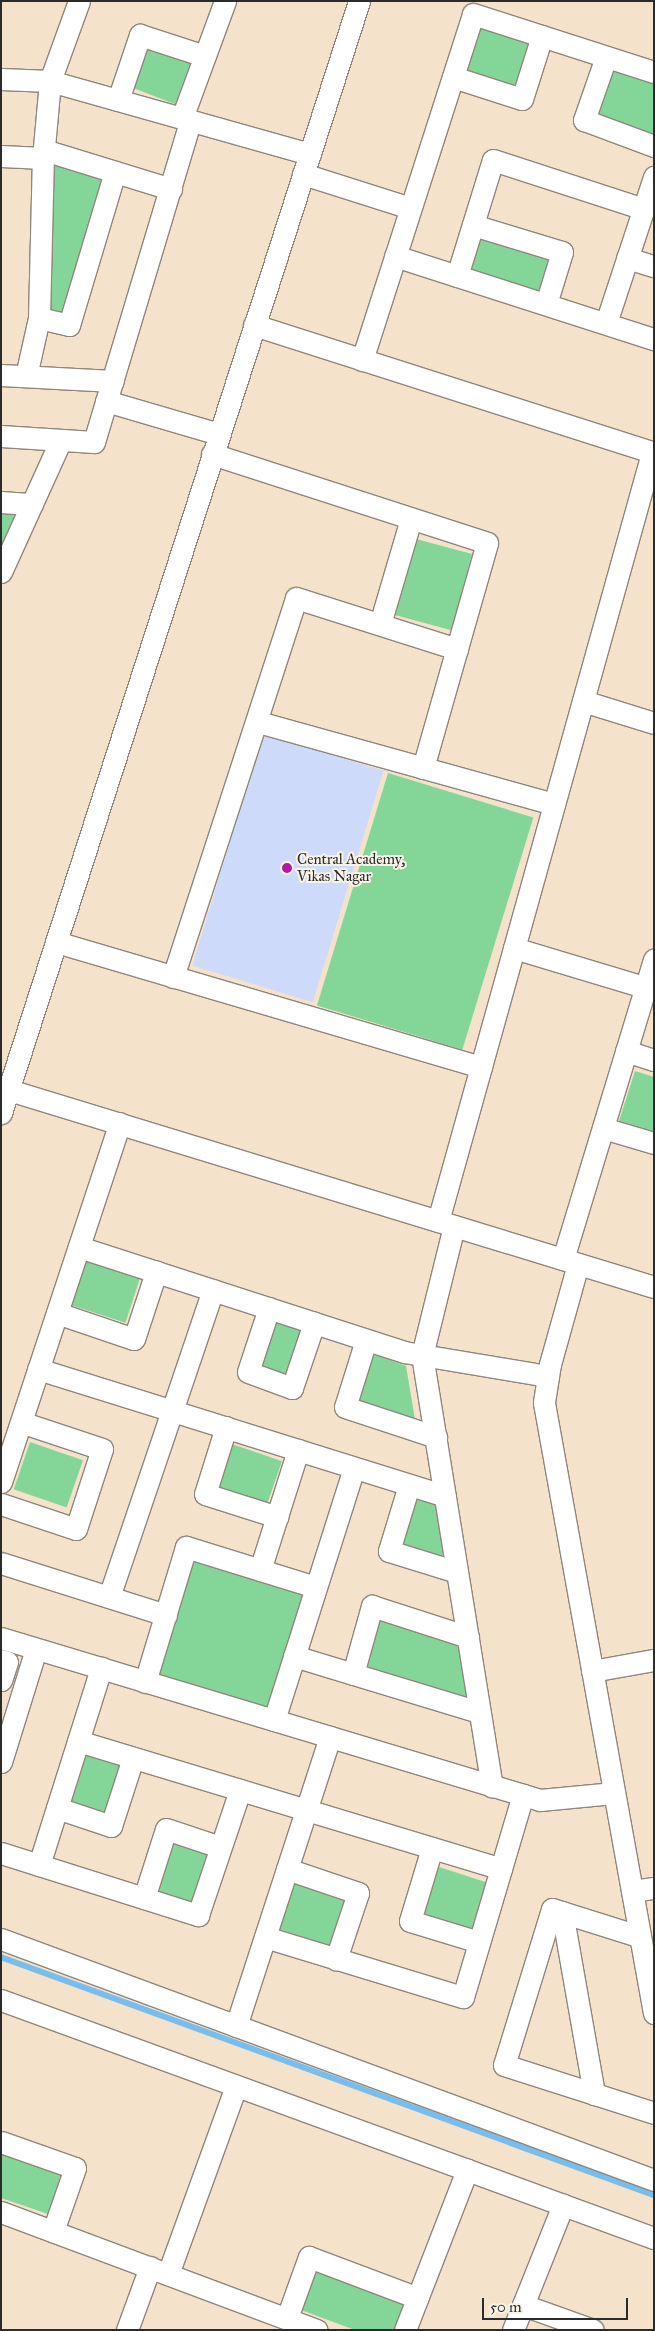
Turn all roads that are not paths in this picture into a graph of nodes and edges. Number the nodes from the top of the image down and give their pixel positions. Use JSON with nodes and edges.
{"nodes":[{"id":1,"x":79,"y":1,"type":"edge"},
{"id":2,"x":360,"y":1,"type":"edge"},
{"id":3,"x":222,"y":2,"type":"edge"},
{"id":4,"x":542,"y":36,"type":"junction"},
{"id":5,"x":205,"y":56,"type":"junction"},
{"id":6,"x":606,"y":57,"type":"junction"},
{"id":7,"x":654,"y":72,"type":"edge"},
{"id":8,"x":453,"y":77,"type":"junction"},
{"id":9,"x":1,"y":79,"type":"edge"},
{"id":10,"x":50,"y":81,"type":"junction"},
{"id":11,"x":118,"y":100,"type":"junction"},
{"id":12,"x":186,"y":120,"type":"junction"},
{"id":13,"x":654,"y":146,"type":"edge"},
{"id":14,"x":44,"y":154,"type":"junction"},
{"id":15,"x":310,"y":154,"type":"junction"},
{"id":16,"x":1,"y":156,"type":"edge"},
{"id":17,"x":115,"y":172,"type":"junction"},
{"id":18,"x":303,"y":174,"type":"junction"},
{"id":19,"x":654,"y":177,"type":"edge"},
{"id":20,"x":171,"y":189,"type":"junction"},
{"id":21,"x":410,"y":208,"type":"junction"},
{"id":22,"x":644,"y":208,"type":"junction"},
{"id":23,"x":473,"y":225,"type":"junction"},
{"id":24,"x":395,"y":256,"type":"junction"},
{"id":25,"x":627,"y":258,"type":"junction"},
{"id":26,"x":654,"y":266,"type":"edge"},
{"id":27,"x":457,"y":276,"type":"junction"},
{"id":28,"x":546,"y":304,"type":"junction"},
{"id":29,"x":39,"y":318,"type":"junction"},
{"id":30,"x":606,"y":323,"type":"junction"},
{"id":31,"x":254,"y":325,"type":"junction"},
{"id":32,"x":654,"y":339,"type":"edge"},
{"id":33,"x":362,"y":360,"type":"junction"},
{"id":34,"x":1,"y":375,"type":"edge"},
{"id":35,"x":26,"y":376,"type":"junction"},
{"id":36,"x":113,"y":380,"type":"junction"},
{"id":37,"x":106,"y":401,"type":"junction"},
{"id":38,"x":219,"y":434,"type":"junction"},
{"id":39,"x":1,"y":436,"type":"edge"},
{"id":40,"x":61,"y":440,"type":"junction"},
{"id":41,"x":653,"y":453,"type":"edge"},
{"id":42,"x":212,"y":454,"type":"junction"},
{"id":43,"x":1,"y":502,"type":"edge"},
{"id":44,"x":32,"y":504,"type":"junction"},
{"id":45,"x":411,"y":519,"type":"junction"},
{"id":46,"x":1,"y":572,"type":"edge"},
{"id":47,"x":380,"y":624,"type":"junction"},
{"id":48,"x":457,"y":649,"type":"junction"},
{"id":49,"x":583,"y":701,"type":"junction"},
{"id":50,"x":258,"y":722,"type":"junction"},
{"id":51,"x":654,"y":723,"type":"edge"},
{"id":52,"x":423,"y":768,"type":"junction"},
{"id":53,"x":554,"y":804,"type":"junction"},
{"id":54,"x":56,"y":942,"type":"junction"},
{"id":55,"x":514,"y":948,"type":"junction"},
{"id":56,"x":654,"y":960,"type":"edge"},
{"id":57,"x":173,"y":977,"type":"junction"},
{"id":58,"x":650,"y":988,"type":"edge"},
{"id":59,"x":626,"y":1051,"type":"junction"},
{"id":60,"x":654,"y":1060,"type":"edge"},
{"id":61,"x":481,"y":1067,"type":"junction"},
{"id":62,"x":9,"y":1090,"type":"junction"},
{"id":63,"x":1,"y":1113,"type":"edge"},
{"id":64,"x":120,"y":1124,"type":"junction"},
{"id":65,"x":603,"y":1128,"type":"junction"},
{"id":66,"x":654,"y":1143,"type":"edge"},
{"id":67,"x":446,"y":1223,"type":"junction"},
{"id":68,"x":79,"y":1246,"type":"junction"},
{"id":69,"x":570,"y":1262,"type":"junction"},
{"id":70,"x":156,"y":1272,"type":"junction"},
{"id":71,"x":654,"y":1287,"type":"edge"},
{"id":72,"x":213,"y":1290,"type":"junction"},
{"id":73,"x":269,"y":1308,"type":"junction"},
{"id":74,"x":57,"y":1313,"type":"junction"},
{"id":75,"x":314,"y":1323,"type":"junction"},
{"id":76,"x":366,"y":1340,"type":"junction"},
{"id":77,"x":422,"y":1355,"type":"junction"},
{"id":78,"x":38,"y":1369,"type":"junction"},
{"id":79,"x":548,"y":1376,"type":"junction"},
{"id":80,"x":172,"y":1411,"type":"junction"},
{"id":81,"x":21,"y":1422,"type":"junction"},
{"id":82,"x":226,"y":1428,"type":"junction"},
{"id":83,"x":436,"y":1437,"type":"junction"},
{"id":84,"x":298,"y":1450,"type":"junction"},
{"id":85,"x":354,"y":1468,"type":"junction"},
{"id":86,"x":1,"y":1482,"type":"edge"},
{"id":87,"x":409,"y":1485,"type":"junction"},
{"id":88,"x":445,"y":1496,"type":"junction"},
{"id":89,"x":1,"y":1504,"type":"edge"},
{"id":90,"x":277,"y":1517,"type":"junction"},
{"id":91,"x":1,"y":1563,"type":"edge"},
{"id":92,"x":260,"y":1570,"type":"junction"},
{"id":93,"x":457,"y":1572,"type":"junction"},
{"id":94,"x":315,"y":1587,"type":"junction"},
{"id":95,"x":109,"y":1597,"type":"junction"},
{"id":96,"x":166,"y":1615,"type":"junction"},
{"id":97,"x":468,"y":1637,"type":"junction"},
{"id":98,"x":1,"y":1638,"type":"edge"},
{"id":99,"x":36,"y":1649,"type":"junction"},
{"id":100,"x":294,"y":1656,"type":"junction"},
{"id":101,"x":1,"y":1660,"type":"edge"},
{"id":102,"x":654,"y":1660,"type":"edge"},
{"id":103,"x":101,"y":1668,"type":"junction"},
{"id":104,"x":592,"y":1671,"type":"junction"},
{"id":105,"x":353,"y":1674,"type":"junction"},
{"id":106,"x":1,"y":1680,"type":"edge"},
{"id":107,"x":145,"y":1682,"type":"junction"},
{"id":108,"x":478,"y":1712,"type":"junction"},
{"id":109,"x":274,"y":1720,"type":"junction"},
{"id":110,"x":330,"y":1737,"type":"junction"},
{"id":111,"x":78,"y":1741,"type":"junction"},
{"id":112,"x":133,"y":1758,"type":"junction"},
{"id":113,"x":1,"y":1762,"type":"edge"},
{"id":114,"x":492,"y":1786,"type":"junction"},
{"id":115,"x":240,"y":1790,"type":"junction"},
{"id":116,"x":614,"y":1793,"type":"junction"},
{"id":117,"x":523,"y":1796,"type":"junction"},
{"id":118,"x":57,"y":1808,"type":"junction"},
{"id":119,"x":307,"y":1810,"type":"junction"},
{"id":120,"x":220,"y":1847,"type":"junction"},
{"id":121,"x":432,"y":1848,"type":"junction"},
{"id":122,"x":1,"y":1853,"type":"edge"},
{"id":123,"x":39,"y":1865,"type":"junction"},
{"id":124,"x":287,"y":1869,"type":"junction"},
{"id":125,"x":501,"y":1869,"type":"junction"},
{"id":126,"x":654,"y":1888,"type":"edge"},
{"id":127,"x":632,"y":1891,"type":"junction"},
{"id":128,"x":144,"y":1898,"type":"junction"},
{"id":129,"x":562,"y":1912,"type":"junction"},
{"id":130,"x":638,"y":1936,"type":"junction"},
{"id":131,"x":265,"y":1937,"type":"junction"},
{"id":132,"x":1,"y":1939,"type":"edge"},
{"id":133,"x":480,"y":1942,"type":"junction"},
{"id":134,"x":336,"y":1959,"type":"junction"},
{"id":135,"x":651,"y":1983,"type":"edge"},
{"id":136,"x":1,"y":2000,"type":"edge"},
{"id":137,"x":654,"y":2014,"type":"edge"},
{"id":138,"x":236,"y":2026,"type":"junction"},
{"id":139,"x":236,"y":2086,"type":"junction"},
{"id":140,"x":594,"y":2094,"type":"junction"},
{"id":141,"x":654,"y":2113,"type":"edge"},
{"id":142,"x":1,"y":2142,"type":"edge"},
{"id":143,"x":467,"y":2170,"type":"junction"},
{"id":144,"x":654,"y":2180,"type":"edge"},
{"id":145,"x":563,"y":2205,"type":"junction"},
{"id":146,"x":1,"y":2212,"type":"edge"},
{"id":147,"x":53,"y":2231,"type":"junction"},
{"id":148,"x":654,"y":2238,"type":"edge"},
{"id":149,"x":159,"y":2271,"type":"junction"},
{"id":150,"x":418,"y":2298,"type":"junction"},
{"id":151,"x":523,"y":2305,"type":"junction"},
{"id":152,"x":286,"y":2318,"type":"junction"},
{"id":153,"x":127,"y":2330,"type":"edge"},
{"id":154,"x":317,"y":2330,"type":"edge"},
{"id":155,"x":405,"y":2330,"type":"edge"},
{"id":156,"x":513,"y":2330,"type":"edge"},
{"id":157,"x":593,"y":2330,"type":"edge"}],
"edges":[{"from":1,"to":10,"type":"street"},
{"from":2,"to":15,"type":"street"},
{"from":3,"to":5,"type":"street"},
{"from":4,"to":6,"type":"street"},
{"from":4,"to":8,"type":"street"},
{"from":4,"to":8,"type":"street"},
{"from":5,"to":11,"type":"street"},
{"from":5,"to":12,"type":"street"},
{"from":6,"to":7,"type":"street"},
{"from":6,"to":13,"type":"street"},
{"from":8,"to":21,"type":"street"},
{"from":9,"to":10,"type":"street"},
{"from":10,"to":11,"type":"street"},
{"from":10,"to":14,"type":"street"},
{"from":11,"to":12,"type":"street"},
{"from":12,"to":15,"type":"street"},
{"from":12,"to":20,"type":"street"},
{"from":14,"to":16,"type":"street"},
{"from":14,"to":17,"type":"street"},
{"from":14,"to":29,"type":"street"},
{"from":15,"to":18,"type":"street"},
{"from":17,"to":20,"type":"street"},
{"from":17,"to":29,"type":"street"},
{"from":18,"to":21,"type":"street"},
{"from":18,"to":31,"type":"street"},
{"from":19,"to":22,"type":"street"},
{"from":20,"to":36,"type":"street"},
{"from":21,"to":24,"type":"street"},
{"from":22,"to":23,"type":"street"},
{"from":22,"to":25,"type":"street"},
{"from":23,"to":27,"type":"street"},
{"from":23,"to":28,"type":"street"},
{"from":24,"to":27,"type":"street"},
{"from":24,"to":33,"type":"street"},
{"from":25,"to":26,"type":"street"},
{"from":25,"to":30,"type":"street"},
{"from":27,"to":28,"type":"street"},
{"from":28,"to":30,"type":"street"},
{"from":29,"to":35,"type":"street"},
{"from":30,"to":32,"type":"street"},
{"from":31,"to":33,"type":"street"},
{"from":31,"to":38,"type":"street"},
{"from":33,"to":41,"type":"street"},
{"from":34,"to":35,"type":"street"},
{"from":35,"to":36,"type":"street"},
{"from":36,"to":37,"type":"street"},
{"from":37,"to":38,"type":"street"},
{"from":37,"to":40,"type":"street"},
{"from":38,"to":42,"type":"street"},
{"from":39,"to":40,"type":"street"},
{"from":40,"to":44,"type":"street"},
{"from":41,"to":49,"type":"street"},
{"from":42,"to":45,"type":"street"},
{"from":42,"to":54,"type":"street"},
{"from":43,"to":44,"type":"street"},
{"from":44,"to":46,"type":"street"},
{"from":45,"to":47,"type":"street"},
{"from":45,"to":48,"type":"street"},
{"from":47,"to":48,"type":"street"},
{"from":47,"to":50,"type":"street"},
{"from":48,"to":52,"type":"street"},
{"from":49,"to":51,"type":"street"},
{"from":49,"to":53,"type":"street"},
{"from":50,"to":52,"type":"street"},
{"from":50,"to":57,"type":"street"},
{"from":52,"to":53,"type":"street"},
{"from":53,"to":55,"type":"street"},
{"from":54,"to":57,"type":"street"},
{"from":54,"to":62,"type":"street"},
{"from":55,"to":58,"type":"street"},
{"from":55,"to":61,"type":"street"},
{"from":56,"to":58,"type":"street"},
{"from":57,"to":61,"type":"street"},
{"from":58,"to":59,"type":"street"},
{"from":59,"to":60,"type":"street"},
{"from":59,"to":65,"type":"street"},
{"from":61,"to":67,"type":"street"},
{"from":62,"to":63,"type":"street"},
{"from":62,"to":64,"type":"street"},
{"from":64,"to":67,"type":"street"},
{"from":64,"to":68,"type":"street"},
{"from":65,"to":66,"type":"street"},
{"from":65,"to":69,"type":"street"},
{"from":67,"to":69,"type":"street"},
{"from":67,"to":77,"type":"street"},
{"from":68,"to":70,"type":"street"},
{"from":68,"to":74,"type":"street"},
{"from":69,"to":71,"type":"street"},
{"from":69,"to":79,"type":"street"},
{"from":70,"to":72,"type":"street"},
{"from":70,"to":74,"type":"street"},
{"from":72,"to":73,"type":"street"},
{"from":72,"to":80,"type":"street"},
{"from":73,"to":75,"type":"street"},
{"from":73,"to":75,"type":"street"},
{"from":74,"to":78,"type":"street"},
{"from":75,"to":76,"type":"street"},
{"from":76,"to":77,"type":"street"},
{"from":76,"to":83,"type":"street"},
{"from":77,"to":79,"type":"street"},
{"from":77,"to":83,"type":"street"},
{"from":78,"to":80,"type":"street"},
{"from":78,"to":81,"type":"street"},
{"from":79,"to":104,"type":"street"},
{"from":80,"to":82,"type":"street"},
{"from":80,"to":95,"type":"street"},
{"from":81,"to":86,"type":"street"},
{"from":81,"to":89,"type":"street"},
{"from":82,"to":84,"type":"street"},
{"from":82,"to":90,"type":"street"},
{"from":83,"to":88,"type":"street"},
{"from":84,"to":85,"type":"street"},
{"from":84,"to":90,"type":"street"},
{"from":85,"to":87,"type":"street"},
{"from":85,"to":94,"type":"street"},
{"from":87,"to":88,"type":"street"},
{"from":87,"to":93,"type":"street"},
{"from":88,"to":93,"type":"street"},
{"from":90,"to":92,"type":"street"},
{"from":91,"to":95,"type":"street"},
{"from":92,"to":94,"type":"street"},
{"from":92,"to":96,"type":"street"},
{"from":93,"to":97,"type":"street"},
{"from":94,"to":100,"type":"street"},
{"from":95,"to":96,"type":"street"},
{"from":96,"to":107,"type":"street"},
{"from":97,"to":105,"type":"street"},
{"from":97,"to":108,"type":"street"},
{"from":98,"to":99,"type":"street"},
{"from":99,"to":103,"type":"street"},
{"from":99,"to":113,"type":"street"},
{"from":100,"to":105,"type":"street"},
{"from":100,"to":109,"type":"street"},
{"from":101,"to":106,"type":"street"},
{"from":102,"to":104,"type":"street"},
{"from":103,"to":107,"type":"street"},
{"from":103,"to":111,"type":"street"},
{"from":104,"to":116,"type":"street"},
{"from":105,"to":108,"type":"street"},
{"from":107,"to":109,"type":"street"},
{"from":108,"to":114,"type":"street"},
{"from":109,"to":110,"type":"street"},
{"from":110,"to":114,"type":"street"},
{"from":110,"to":119,"type":"street"},
{"from":111,"to":112,"type":"street"},
{"from":111,"to":118,"type":"street"},
{"from":112,"to":115,"type":"street"},
{"from":112,"to":118,"type":"street"},
{"from":114,"to":117,"type":"street"},
{"from":115,"to":119,"type":"street"},
{"from":115,"to":120,"type":"street"},
{"from":116,"to":117,"type":"street"},
{"from":116,"to":127,"type":"street"},
{"from":117,"to":125,"type":"street"},
{"from":118,"to":123,"type":"street"},
{"from":119,"to":121,"type":"street"},
{"from":119,"to":124,"type":"street"},
{"from":120,"to":128,"type":"street"},
{"from":120,"to":128,"type":"street"},
{"from":121,"to":125,"type":"street"},
{"from":121,"to":133,"type":"street"},
{"from":122,"to":123,"type":"street"},
{"from":123,"to":128,"type":"street"},
{"from":124,"to":131,"type":"street"},
{"from":124,"to":134,"type":"street"},
{"from":125,"to":133,"type":"street"},
{"from":126,"to":127,"type":"street"},
{"from":127,"to":130,"type":"street"},
{"from":129,"to":130,"type":"street"},
{"from":129,"to":140,"type":"street"},
{"from":129,"to":140,"type":"street"},
{"from":130,"to":135,"type":"street"},
{"from":131,"to":134,"type":"street"},
{"from":131,"to":138,"type":"street"},
{"from":132,"to":138,"type":"street"},
{"from":133,"to":134,"type":"street"},
{"from":135,"to":137,"type":"street"},
{"from":136,"to":139,"type":"street"},
{"from":138,"to":144,"type":"street"},
{"from":139,"to":143,"type":"street"},
{"from":139,"to":149,"type":"street"},
{"from":140,"to":141,"type":"street"},
{"from":142,"to":147,"type":"street"},
{"from":143,"to":145,"type":"street"},
{"from":143,"to":150,"type":"street"},
{"from":145,"to":148,"type":"street"},
{"from":145,"to":151,"type":"street"},
{"from":146,"to":147,"type":"street"},
{"from":147,"to":149,"type":"street"},
{"from":149,"to":152,"type":"street"},
{"from":149,"to":153,"type":"street"},
{"from":150,"to":152,"type":"street"},
{"from":150,"to":155,"type":"street"},
{"from":151,"to":156,"type":"street"},
{"from":151,"to":157,"type":"street"},
{"from":152,"to":154,"type":"street"}]}
